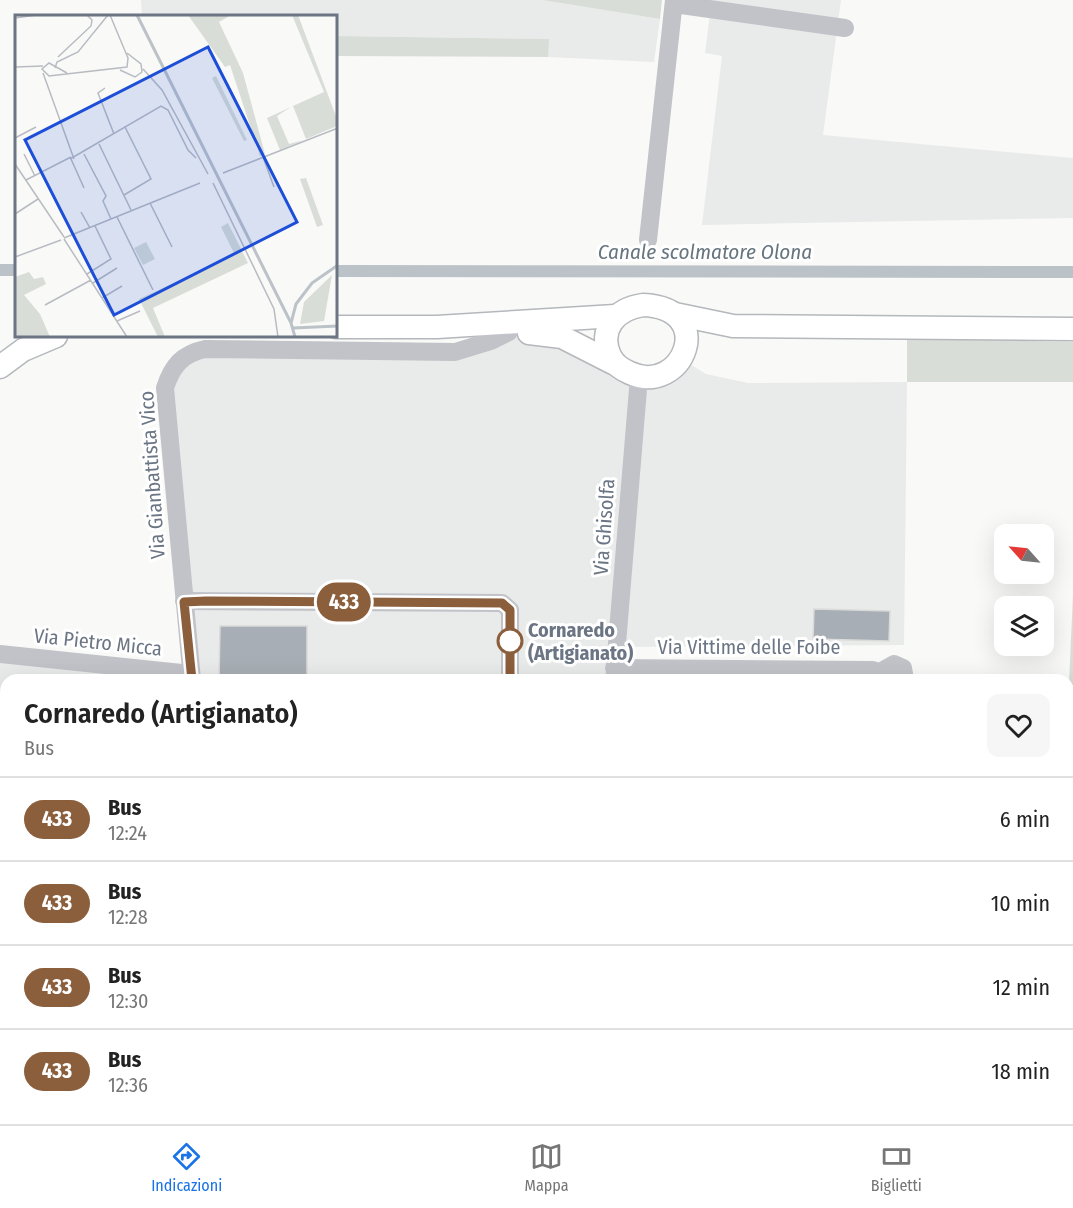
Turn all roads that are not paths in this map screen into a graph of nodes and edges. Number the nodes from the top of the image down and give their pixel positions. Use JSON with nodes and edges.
{"nodes":[{"id":1,"x":674,"y":2,"type":"edge"},
{"id":2,"x":845,"y":28,"type":"dead end"},
{"id":3,"x":648,"y":240,"type":"dead end"},
{"id":4,"x":675,"y":314,"type":"junction"},
{"id":5,"x":615,"y":316,"type":"junction"},
{"id":6,"x":733,"y":326,"type":"junction"},
{"id":7,"x":338,"y":327,"type":"edge"},
{"id":8,"x":437,"y":327,"type":"junction"},
{"id":9,"x":1073,"y":329,"type":"edge"},
{"id":10,"x":509,"y":332,"type":"junction"},
{"id":11,"x":51,"y":338,"type":"edge"},
{"id":12,"x":686,"y":351,"type":"junction"},
{"id":13,"x":613,"y":363,"type":"junction"},
{"id":14,"x":1,"y":366,"type":"edge"},
{"id":15,"x":639,"y":377,"type":"junction"},
{"id":16,"x":184,"y":602,"type":"junction"},
{"id":17,"x":0,"y":654,"type":"edge"},
{"id":18,"x":167,"y":674,"type":"edge"},
{"id":19,"x":192,"y":674,"type":"edge"},
{"id":20,"x":510,"y":674,"type":"edge"},
{"id":21,"x":614,"y":674,"type":"edge"},
{"id":22,"x":885,"y":674,"type":"edge"},
{"id":23,"x":905,"y":674,"type":"edge"}],
"edges":[{"from":1,"to":2,"type":"street"},
{"from":1,"to":3,"type":"street"},
{"from":4,"to":5,"type":"main road"},
{"from":4,"to":6,"type":"main road"},
{"from":4,"to":12,"type":"main road"},
{"from":5,"to":8,"type":"main road"},
{"from":5,"to":13,"type":"main road"},
{"from":6,"to":9,"type":"main road"},
{"from":6,"to":12,"type":"main road"},
{"from":7,"to":8,"type":"main road"},
{"from":8,"to":10,"type":"main road"},
{"from":10,"to":13,"type":"main road"},
{"from":10,"to":16,"type":"street","name":"Via Gianbattista Vico"},
{"from":11,"to":14,"type":"main road"},
{"from":12,"to":15,"type":"main road"},
{"from":13,"to":15,"type":"main road"},
{"from":15,"to":21,"type":"street","name":"Via Ghisolfa"},
{"from":16,"to":19,"type":"street","name":"Via Gianbattista Vico"},
{"from":16,"to":20,"type":"street"},
{"from":17,"to":18,"type":"street","name":"Via Pietro Micca"},
{"from":22,"to":23,"type":"street","name":"Via Vittime delle Foibe"}]}
